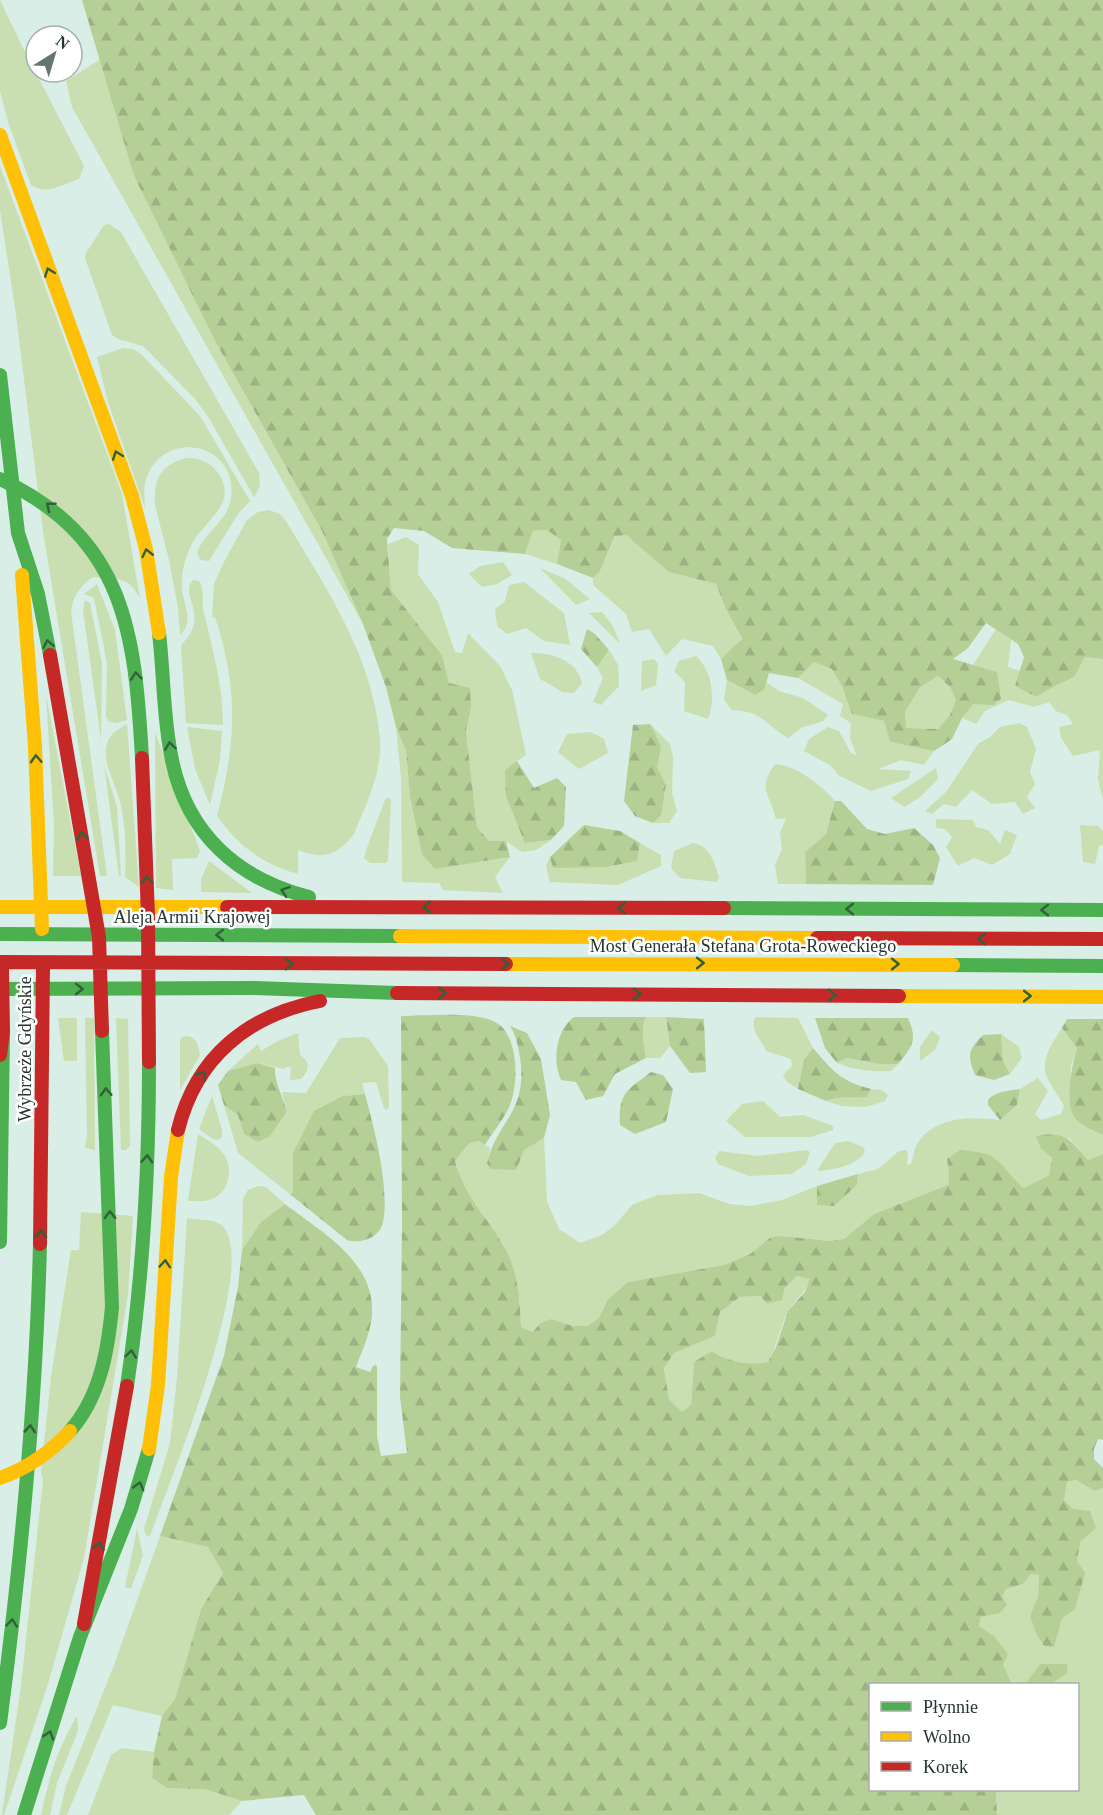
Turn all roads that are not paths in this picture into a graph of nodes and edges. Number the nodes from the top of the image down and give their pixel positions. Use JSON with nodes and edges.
{"nodes":[{"id":1,"x":0,"y":135,"type":"edge"},
{"id":2,"x":0,"y":375,"type":"edge"},
{"id":3,"x":0,"y":479,"type":"edge"},
{"id":4,"x":18,"y":533,"type":"junction"},
{"id":5,"x":0,"y":891,"type":"edge"},
{"id":6,"x":0,"y":900,"type":"edge"},
{"id":7,"x":41,"y":906,"type":"junction"},
{"id":8,"x":0,"y":907,"type":"edge"},
{"id":9,"x":384,"y":907,"type":"junction"},
{"id":10,"x":1103,"y":910,"type":"edge"},
{"id":11,"x":0,"y":934,"type":"edge"},
{"id":12,"x":384,"y":936,"type":"joint"},
{"id":13,"x":1103,"y":939,"type":"edge"},
{"id":14,"x":0,"y":962,"type":"edge"},
{"id":15,"x":1103,"y":966,"type":"edge"},
{"id":16,"x":0,"y":989,"type":"edge"},
{"id":17,"x":384,"y":993,"type":"junction"},
{"id":18,"x":1103,"y":997,"type":"edge"},
{"id":19,"x":3,"y":1031,"type":"junction"},
{"id":20,"x":0,"y":1055,"type":"edge"},
{"id":21,"x":0,"y":1242,"type":"edge"},
{"id":22,"x":0,"y":1478,"type":"edge"},
{"id":23,"x":84,"y":1624,"type":"junction"},
{"id":24,"x":0,"y":1723,"type":"edge"},
{"id":25,"x":24,"y":1815,"type":"edge"}],
"edges":[{"from":9,"to":1,"type":"main road","one_way":true},
{"from":2,"to":4,"type":"main road","name":"Wybrzeże Gdyńskie"},
{"from":23,"to":3,"type":"main road","one_way":true},
{"from":22,"to":4,"type":"main road","one_way":true},
{"from":24,"to":4,"type":"main road","name":"Wybrzeże Gdyńskie","one_way":true},
{"from":5,"to":19,"type":"main road","name":"Wybrzeże Gdyńskie"},
{"from":6,"to":7,"type":"main road"},
{"from":7,"to":8,"type":"main road"},
{"from":7,"to":9,"type":"main road"},
{"from":10,"to":9,"type":"main road","one_way":true},
{"from":12,"to":11,"type":"main road","name":"Aleja Armii Krajowej","one_way":true},
{"from":13,"to":12,"type":"main road","name":"Most Generała Stefana Grota-Roweckiego","one_way":true},
{"from":14,"to":15,"type":"main road","name":"Most Generała Stefana Grota-Roweckiego","one_way":true},
{"from":16,"to":17,"type":"main road","one_way":true},
{"from":17,"to":18,"type":"main road","one_way":true},
{"from":23,"to":17,"type":"main road","one_way":true},
{"from":19,"to":20,"type":"main road"},
{"from":19,"to":21,"type":"main road","name":"Wybrzeże Gdyńskie"},
{"from":25,"to":23,"type":"main road","one_way":true}]}
